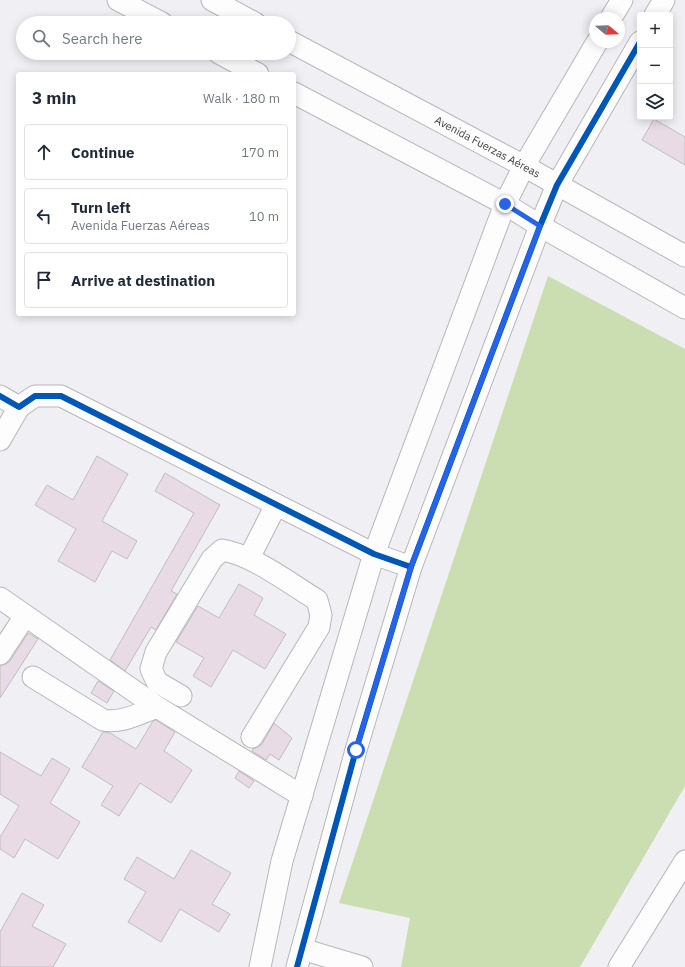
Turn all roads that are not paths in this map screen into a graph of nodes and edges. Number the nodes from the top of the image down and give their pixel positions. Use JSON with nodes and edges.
{"nodes":[{"id":1,"x":118,"y":0,"type":"edge"},
{"id":2,"x":212,"y":0,"type":"edge"},
{"id":3,"x":622,"y":0,"type":"edge"},
{"id":4,"x":664,"y":0,"type":"edge"},
{"id":5,"x":615,"y":12,"type":"edge"},
{"id":6,"x":657,"y":12,"type":"edge"},
{"id":7,"x":149,"y":16,"type":"edge"},
{"id":8,"x":242,"y":16,"type":"edge"},
{"id":9,"x":296,"y":45,"type":"edge"},
{"id":10,"x":637,"y":47,"type":"edge"},
{"id":11,"x":593,"y":48,"type":"edge"},
{"id":12,"x":232,"y":60,"type":"edge"},
{"id":13,"x":254,"y":72,"type":"edge"},
{"id":14,"x":296,"y":94,"type":"edge"},
{"id":15,"x":524,"y":166,"type":"junction"},
{"id":16,"x":557,"y":185,"type":"junction"},
{"id":17,"x":505,"y":204,"type":"junction"},
{"id":18,"x":540,"y":226,"type":"junction"},
{"id":19,"x":685,"y":256,"type":"edge"},
{"id":20,"x":685,"y":308,"type":"edge"},
{"id":21,"x":0,"y":396,"type":"edge"},
{"id":22,"x":19,"y":407,"type":"junction"},
{"id":23,"x":0,"y":440,"type":"edge"},
{"id":24,"x":276,"y":505,"type":"junction"},
{"id":25,"x":374,"y":554,"type":"junction"},
{"id":26,"x":249,"y":558,"type":"junction"},
{"id":27,"x":411,"y":567,"type":"junction"},
{"id":28,"x":0,"y":598,"type":"edge"},
{"id":29,"x":25,"y":616,"type":"junction"},
{"id":30,"x":0,"y":654,"type":"edge"},
{"id":31,"x":33,"y":677,"type":"dead end"},
{"id":32,"x":181,"y":696,"type":"dead end"},
{"id":33,"x":157,"y":707,"type":"junction"},
{"id":34,"x":252,"y":737,"type":"dead end"},
{"id":35,"x":302,"y":796,"type":"junction"},
{"id":36,"x":685,"y":861,"type":"edge"},
{"id":37,"x":299,"y":958,"type":"edge"},
{"id":38,"x":260,"y":967,"type":"edge"},
{"id":39,"x":362,"y":967,"type":"edge"},
{"id":40,"x":619,"y":967,"type":"edge"}],
"edges":[{"from":1,"to":7,"type":"street"},
{"from":2,"to":8,"type":"street"},
{"from":3,"to":5,"type":"street"},
{"from":4,"to":6,"type":"street"},
{"from":9,"to":15,"type":"street","name":"Avenida Fuerzas Aéreas"},
{"from":10,"to":16,"type":"street"},
{"from":11,"to":15,"type":"street"},
{"from":12,"to":13,"type":"street"},
{"from":14,"to":17,"type":"street"},
{"from":15,"to":16,"type":"street","name":"Avenida Fuerzas Aéreas"},
{"from":15,"to":17,"type":"street"},
{"from":16,"to":18,"type":"street"},
{"from":16,"to":19,"type":"street","name":"Avenida Fuerzas Aéreas"},
{"from":17,"to":18,"type":"street"},
{"from":17,"to":25,"type":"street"},
{"from":18,"to":20,"type":"street"},
{"from":18,"to":27,"type":"street"},
{"from":21,"to":22,"type":"street"},
{"from":22,"to":23,"type":"street"},
{"from":22,"to":24,"type":"street"},
{"from":24,"to":25,"type":"street"},
{"from":24,"to":26,"type":"street"},
{"from":25,"to":27,"type":"street"},
{"from":25,"to":35,"type":"street"},
{"from":26,"to":32,"type":"street"},
{"from":26,"to":34,"type":"street"},
{"from":27,"to":37,"type":"street"},
{"from":28,"to":29,"type":"street"},
{"from":29,"to":30,"type":"street"},
{"from":29,"to":33,"type":"street"},
{"from":31,"to":33,"type":"street"},
{"from":33,"to":35,"type":"street"},
{"from":35,"to":38,"type":"street"},
{"from":36,"to":40,"type":"street"},
{"from":37,"to":39,"type":"street"}]}
